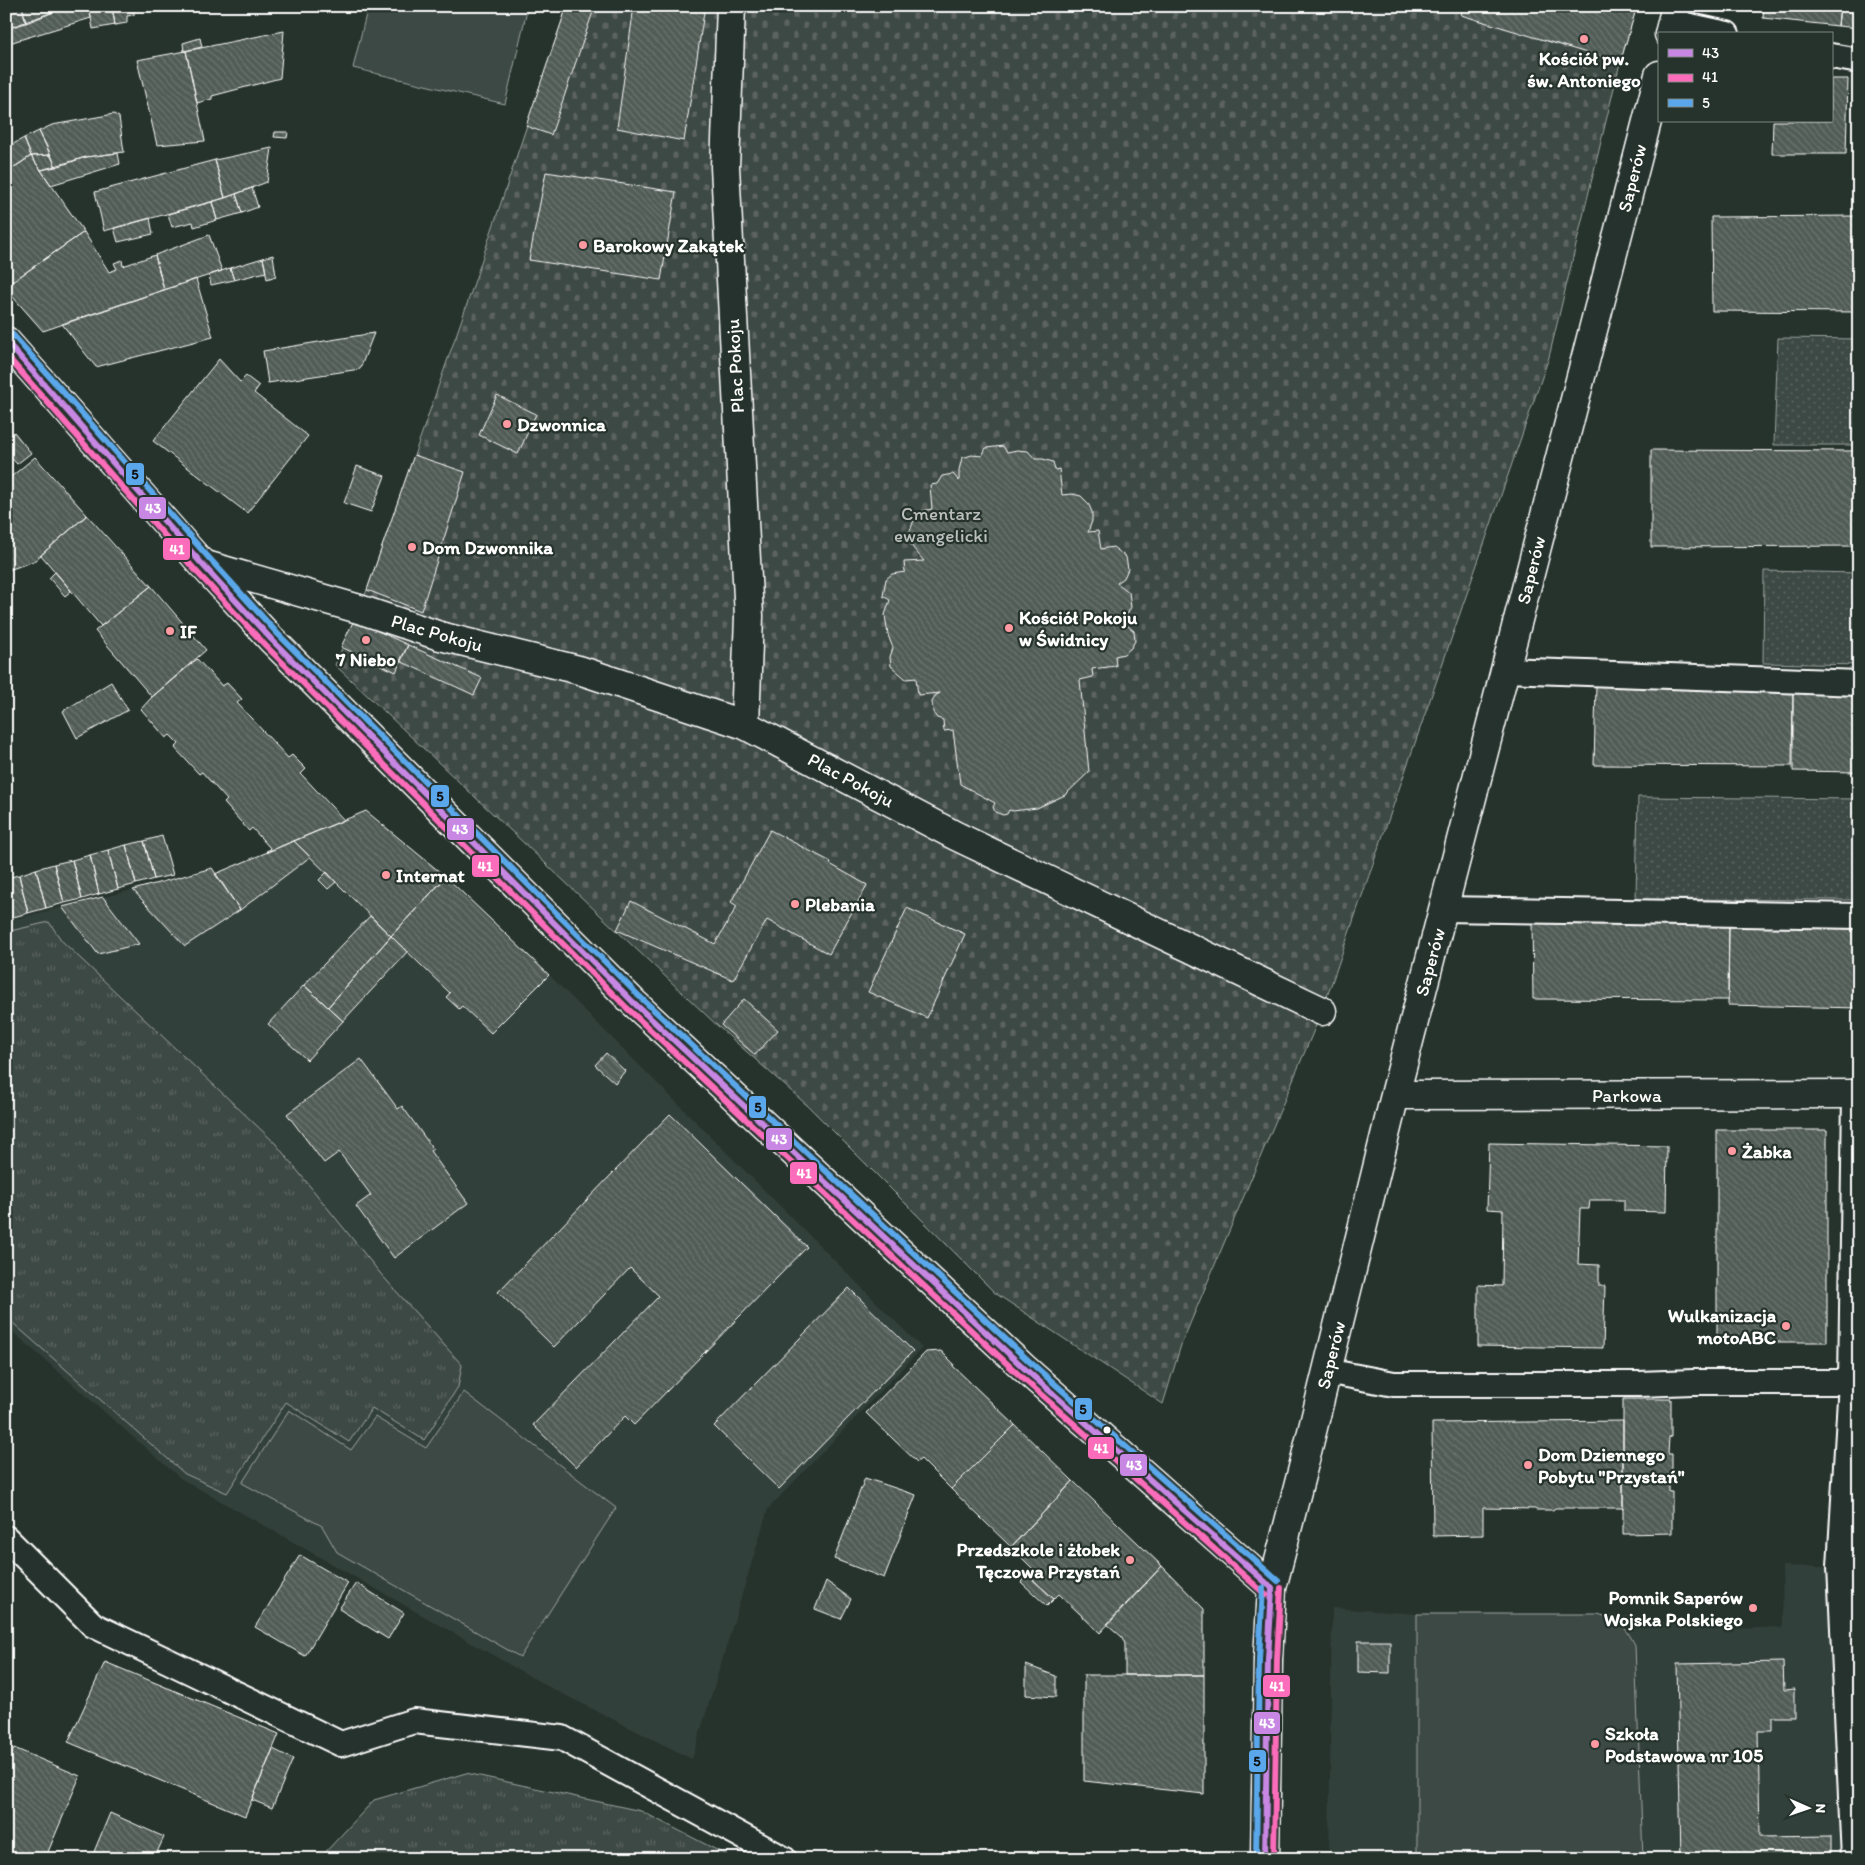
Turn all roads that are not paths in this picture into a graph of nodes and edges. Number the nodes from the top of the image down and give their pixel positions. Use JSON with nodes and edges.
{"nodes":[{"id":1,"x":731,"y":6,"type":"edge"},
{"id":2,"x":1673,"y":21,"type":"edge"},
{"id":3,"x":1719,"y":32,"type":"edge"},
{"id":4,"x":1832,"y":56,"type":"edge"},
{"id":5,"x":1859,"y":61,"type":"edge"},
{"id":6,"x":1658,"y":79,"type":"edge"},
{"id":7,"x":6,"y":341,"type":"edge"},
{"id":8,"x":202,"y":564,"type":"junction"},
{"id":9,"x":1505,"y":670,"type":"junction"},
{"id":10,"x":1859,"y":683,"type":"edge"},
{"id":11,"x":745,"y":725,"type":"junction"},
{"id":12,"x":1444,"y":909,"type":"junction"},
{"id":13,"x":1859,"y":916,"type":"edge"},
{"id":14,"x":1322,"y":1011,"type":"dead end"},
{"id":15,"x":1857,"y":1094,"type":"edge"},
{"id":16,"x":1395,"y":1095,"type":"junction"},
{"id":17,"x":1856,"y":1226,"type":"edge"},
{"id":18,"x":1326,"y":1370,"type":"junction"},
{"id":19,"x":1855,"y":1382,"type":"edge"},
{"id":20,"x":6,"y":1538,"type":"edge"},
{"id":21,"x":1272,"y":1588,"type":"junction"},
{"id":22,"x":784,"y":1859,"type":"edge"},
{"id":23,"x":1265,"y":1859,"type":"edge"},
{"id":24,"x":1854,"y":1859,"type":"edge"}],
"edges":[{"from":1,"to":11,"type":"street","name":"Plac Pokoju"},
{"from":2,"to":3,"type":"lane"},
{"from":4,"to":5,"type":"lane"},
{"from":6,"to":9,"type":"street","name":"Saperów"},
{"from":7,"to":8,"type":"street"},
{"from":8,"to":11,"type":"street","name":"Plac Pokoju"},
{"from":8,"to":21,"type":"street"},
{"from":9,"to":10,"type":"lane"},
{"from":9,"to":12,"type":"street","name":"Saperów"},
{"from":11,"to":14,"type":"street","name":"Plac Pokoju"},
{"from":12,"to":13,"type":"lane"},
{"from":12,"to":16,"type":"street","name":"Saperów"},
{"from":15,"to":16,"type":"street","name":"Parkowa"},
{"from":15,"to":17,"type":"lane"},
{"from":16,"to":18,"type":"street","name":"Saperów"},
{"from":17,"to":19,"type":"lane"},
{"from":18,"to":19,"type":"lane"},
{"from":18,"to":21,"type":"street","name":"Saperów"},
{"from":19,"to":24,"type":"lane"},
{"from":20,"to":22,"type":"lane"},
{"from":21,"to":23,"type":"street","name":"Saperów"}]}
